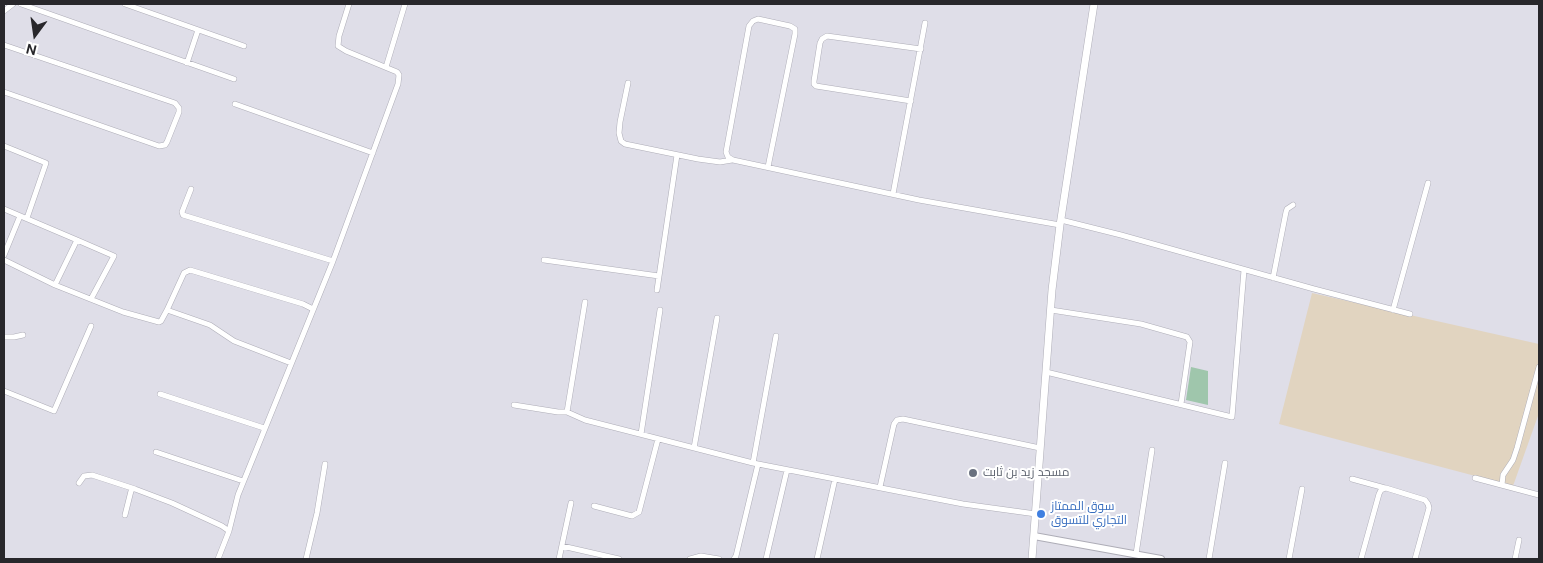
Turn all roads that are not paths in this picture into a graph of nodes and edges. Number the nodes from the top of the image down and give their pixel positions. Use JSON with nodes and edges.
{"nodes":[{"id":1,"x":13,"y":4,"type":"edge"},
{"id":2,"x":21,"y":4,"type":"edge"},
{"id":3,"x":125,"y":4,"type":"edge"},
{"id":4,"x":349,"y":4,"type":"edge"},
{"id":5,"x":405,"y":4,"type":"edge"},
{"id":6,"x":1094,"y":4,"type":"edge"},
{"id":7,"x":4,"y":11,"type":"edge"},
{"id":8,"x":926,"y":23,"type":"dead end"},
{"id":9,"x":198,"y":30,"type":"junction"},
{"id":10,"x":4,"y":45,"type":"edge"},
{"id":11,"x":244,"y":46,"type":"dead end"},
{"id":12,"x":920,"y":49,"type":"junction"},
{"id":13,"x":187,"y":62,"type":"junction"},
{"id":14,"x":386,"y":67,"type":"junction"},
{"id":15,"x":234,"y":79,"type":"dead end"},
{"id":16,"x":628,"y":84,"type":"dead end"},
{"id":17,"x":4,"y":92,"type":"edge"},
{"id":18,"x":911,"y":101,"type":"junction"},
{"id":19,"x":235,"y":104,"type":"dead end"},
{"id":20,"x":4,"y":146,"type":"edge"},
{"id":21,"x":373,"y":153,"type":"junction"},
{"id":22,"x":677,"y":155,"type":"junction"},
{"id":23,"x":733,"y":160,"type":"junction"},
{"id":24,"x":768,"y":167,"type":"junction"},
{"id":25,"x":1428,"y":183,"type":"dead end"},
{"id":26,"x":192,"y":189,"type":"dead end"},
{"id":27,"x":893,"y":194,"type":"junction"},
{"id":28,"x":1293,"y":205,"type":"dead end"},
{"id":29,"x":4,"y":209,"type":"edge"},
{"id":30,"x":20,"y":216,"type":"junction"},
{"id":31,"x":26,"y":218,"type":"junction"},
{"id":32,"x":1061,"y":223,"type":"junction"},
{"id":33,"x":78,"y":240,"type":"junction"},
{"id":34,"x":4,"y":255,"type":"edge"},
{"id":35,"x":4,"y":260,"type":"edge"},
{"id":36,"x":544,"y":260,"type":"dead end"},
{"id":37,"x":333,"y":261,"type":"junction"},
{"id":38,"x":1244,"y":270,"type":"junction"},
{"id":39,"x":659,"y":276,"type":"junction"},
{"id":40,"x":1274,"y":278,"type":"junction"},
{"id":41,"x":55,"y":285,"type":"junction"},
{"id":42,"x":657,"y":290,"type":"dead end"},
{"id":43,"x":91,"y":299,"type":"junction"},
{"id":44,"x":585,"y":302,"type":"dead end"},
{"id":45,"x":313,"y":309,"type":"junction"},
{"id":46,"x":167,"y":310,"type":"junction"},
{"id":47,"x":660,"y":310,"type":"dead end"},
{"id":48,"x":1051,"y":310,"type":"junction"},
{"id":49,"x":1393,"y":310,"type":"junction"},
{"id":50,"x":1410,"y":314,"type":"dead end"},
{"id":51,"x":717,"y":318,"type":"dead end"},
{"id":52,"x":91,"y":326,"type":"dead end"},
{"id":53,"x":23,"y":334,"type":"dead end"},
{"id":54,"x":776,"y":336,"type":"dead end"},
{"id":55,"x":4,"y":337,"type":"edge"},
{"id":56,"x":291,"y":363,"type":"junction"},
{"id":57,"x":1539,"y":367,"type":"edge"},
{"id":58,"x":1046,"y":372,"type":"junction"},
{"id":59,"x":4,"y":391,"type":"edge"},
{"id":60,"x":160,"y":394,"type":"dead end"},
{"id":61,"x":1181,"y":404,"type":"junction"},
{"id":62,"x":514,"y":405,"type":"dead end"},
{"id":63,"x":567,"y":412,"type":"junction"},
{"id":64,"x":264,"y":428,"type":"junction"},
{"id":65,"x":641,"y":434,"type":"junction"},
{"id":66,"x":658,"y":439,"type":"junction"},
{"id":67,"x":694,"y":448,"type":"junction"},
{"id":68,"x":1040,"y":448,"type":"junction"},
{"id":69,"x":1152,"y":450,"type":"dead end"},
{"id":70,"x":156,"y":452,"type":"dead end"},
{"id":71,"x":755,"y":463,"type":"junction"},
{"id":72,"x":1225,"y":463,"type":"dead end"},
{"id":73,"x":326,"y":464,"type":"dead end"},
{"id":74,"x":787,"y":470,"type":"junction"},
{"id":75,"x":835,"y":478,"type":"junction"},
{"id":76,"x":1475,"y":478,"type":"dead end"},
{"id":77,"x":1352,"y":479,"type":"dead end"},
{"id":78,"x":243,"y":481,"type":"junction"},
{"id":79,"x":80,"y":483,"type":"dead end"},
{"id":80,"x":1502,"y":485,"type":"junction"},
{"id":81,"x":880,"y":487,"type":"junction"},
{"id":82,"x":1386,"y":488,"type":"junction"},
{"id":83,"x":135,"y":489,"type":"junction"},
{"id":84,"x":1302,"y":489,"type":"dead end"},
{"id":85,"x":1539,"y":494,"type":"edge"},
{"id":86,"x":571,"y":503,"type":"dead end"},
{"id":87,"x":594,"y":506,"type":"dead end"},
{"id":88,"x":1036,"y":514,"type":"junction"},
{"id":89,"x":125,"y":515,"type":"dead end"},
{"id":90,"x":229,"y":531,"type":"junction"},
{"id":91,"x":1034,"y":536,"type":"junction"},
{"id":92,"x":1519,"y":540,"type":"dead end"},
{"id":93,"x":562,"y":546,"type":"junction"},
{"id":94,"x":1136,"y":554,"type":"junction"},
{"id":95,"x":218,"y":559,"type":"edge"},
{"id":96,"x":306,"y":559,"type":"edge"},
{"id":97,"x":558,"y":559,"type":"edge"},
{"id":98,"x":619,"y":559,"type":"edge"},
{"id":99,"x":690,"y":559,"type":"edge"},
{"id":100,"x":719,"y":559,"type":"edge"},
{"id":101,"x":734,"y":559,"type":"edge"},
{"id":102,"x":766,"y":559,"type":"edge"},
{"id":103,"x":817,"y":559,"type":"edge"},
{"id":104,"x":1032,"y":559,"type":"edge"},
{"id":105,"x":1161,"y":559,"type":"edge"},
{"id":106,"x":1209,"y":559,"type":"edge"},
{"id":107,"x":1289,"y":559,"type":"edge"},
{"id":108,"x":1361,"y":559,"type":"edge"},
{"id":109,"x":1415,"y":559,"type":"edge"},
{"id":110,"x":1515,"y":559,"type":"edge"}],
"edges":[{"from":1,"to":7,"type":"street"},
{"from":2,"to":13,"type":"street"},
{"from":3,"to":9,"type":"street"},
{"from":4,"to":14,"type":"street"},
{"from":5,"to":14,"type":"street"},
{"from":6,"to":32,"type":"main road"},
{"from":8,"to":12,"type":"street"},
{"from":9,"to":11,"type":"street"},
{"from":9,"to":13,"type":"street"},
{"from":10,"to":17,"type":"street"},
{"from":12,"to":18,"type":"street"},
{"from":12,"to":18,"type":"street"},
{"from":13,"to":15,"type":"street"},
{"from":14,"to":21,"type":"street"},
{"from":16,"to":22,"type":"street"},
{"from":18,"to":27,"type":"street"},
{"from":19,"to":21,"type":"street"},
{"from":20,"to":31,"type":"street"},
{"from":21,"to":37,"type":"street"},
{"from":22,"to":23,"type":"street"},
{"from":22,"to":39,"type":"street"},
{"from":23,"to":24,"type":"street"},
{"from":23,"to":24,"type":"street"},
{"from":24,"to":27,"type":"street"},
{"from":25,"to":49,"type":"street"},
{"from":26,"to":37,"type":"street"},
{"from":27,"to":32,"type":"street"},
{"from":28,"to":40,"type":"street"},
{"from":29,"to":30,"type":"street"},
{"from":30,"to":31,"type":"street"},
{"from":30,"to":34,"type":"street"},
{"from":31,"to":33,"type":"street"},
{"from":32,"to":38,"type":"street"},
{"from":32,"to":48,"type":"main road"},
{"from":33,"to":41,"type":"street"},
{"from":33,"to":43,"type":"street"},
{"from":35,"to":41,"type":"street"},
{"from":36,"to":39,"type":"street"},
{"from":37,"to":45,"type":"street"},
{"from":38,"to":40,"type":"street"},
{"from":38,"to":61,"type":"street"},
{"from":39,"to":42,"type":"street"},
{"from":40,"to":49,"type":"street"},
{"from":41,"to":43,"type":"street"},
{"from":43,"to":46,"type":"street"},
{"from":44,"to":63,"type":"street"},
{"from":45,"to":46,"type":"street"},
{"from":45,"to":56,"type":"street"},
{"from":46,"to":56,"type":"street"},
{"from":47,"to":65,"type":"street"},
{"from":48,"to":58,"type":"main road"},
{"from":48,"to":61,"type":"street"},
{"from":49,"to":50,"type":"street"},
{"from":51,"to":67,"type":"street"},
{"from":52,"to":59,"type":"street"},
{"from":53,"to":55,"type":"street"},
{"from":54,"to":71,"type":"street"},
{"from":56,"to":64,"type":"street"},
{"from":57,"to":80,"type":"street"},
{"from":58,"to":61,"type":"street"},
{"from":58,"to":68,"type":"main road"},
{"from":60,"to":64,"type":"street"},
{"from":62,"to":63,"type":"street"},
{"from":63,"to":65,"type":"street"},
{"from":64,"to":78,"type":"street"},
{"from":65,"to":66,"type":"street"},
{"from":66,"to":67,"type":"street"},
{"from":66,"to":87,"type":"street"},
{"from":67,"to":71,"type":"street"},
{"from":68,"to":81,"type":"street"},
{"from":68,"to":88,"type":"main road"},
{"from":69,"to":94,"type":"street"},
{"from":70,"to":78,"type":"street"},
{"from":71,"to":74,"type":"street"},
{"from":71,"to":101,"type":"street"},
{"from":72,"to":106,"type":"street"},
{"from":73,"to":96,"type":"street"},
{"from":74,"to":75,"type":"street"},
{"from":74,"to":102,"type":"street"},
{"from":75,"to":81,"type":"street"},
{"from":75,"to":103,"type":"street"},
{"from":76,"to":80,"type":"street"},
{"from":77,"to":82,"type":"street"},
{"from":78,"to":90,"type":"street"},
{"from":79,"to":83,"type":"street"},
{"from":80,"to":85,"type":"street"},
{"from":81,"to":88,"type":"street"},
{"from":82,"to":108,"type":"street"},
{"from":82,"to":109,"type":"street"},
{"from":83,"to":89,"type":"street"},
{"from":83,"to":90,"type":"street"},
{"from":84,"to":107,"type":"street"},
{"from":86,"to":93,"type":"street"},
{"from":88,"to":91,"type":"main road"},
{"from":90,"to":95,"type":"street"},
{"from":91,"to":94,"type":"street"},
{"from":91,"to":104,"type":"main road"},
{"from":92,"to":110,"type":"street"},
{"from":93,"to":97,"type":"street"},
{"from":93,"to":98,"type":"street"},
{"from":94,"to":105,"type":"street"},
{"from":99,"to":100,"type":"street"}]}
